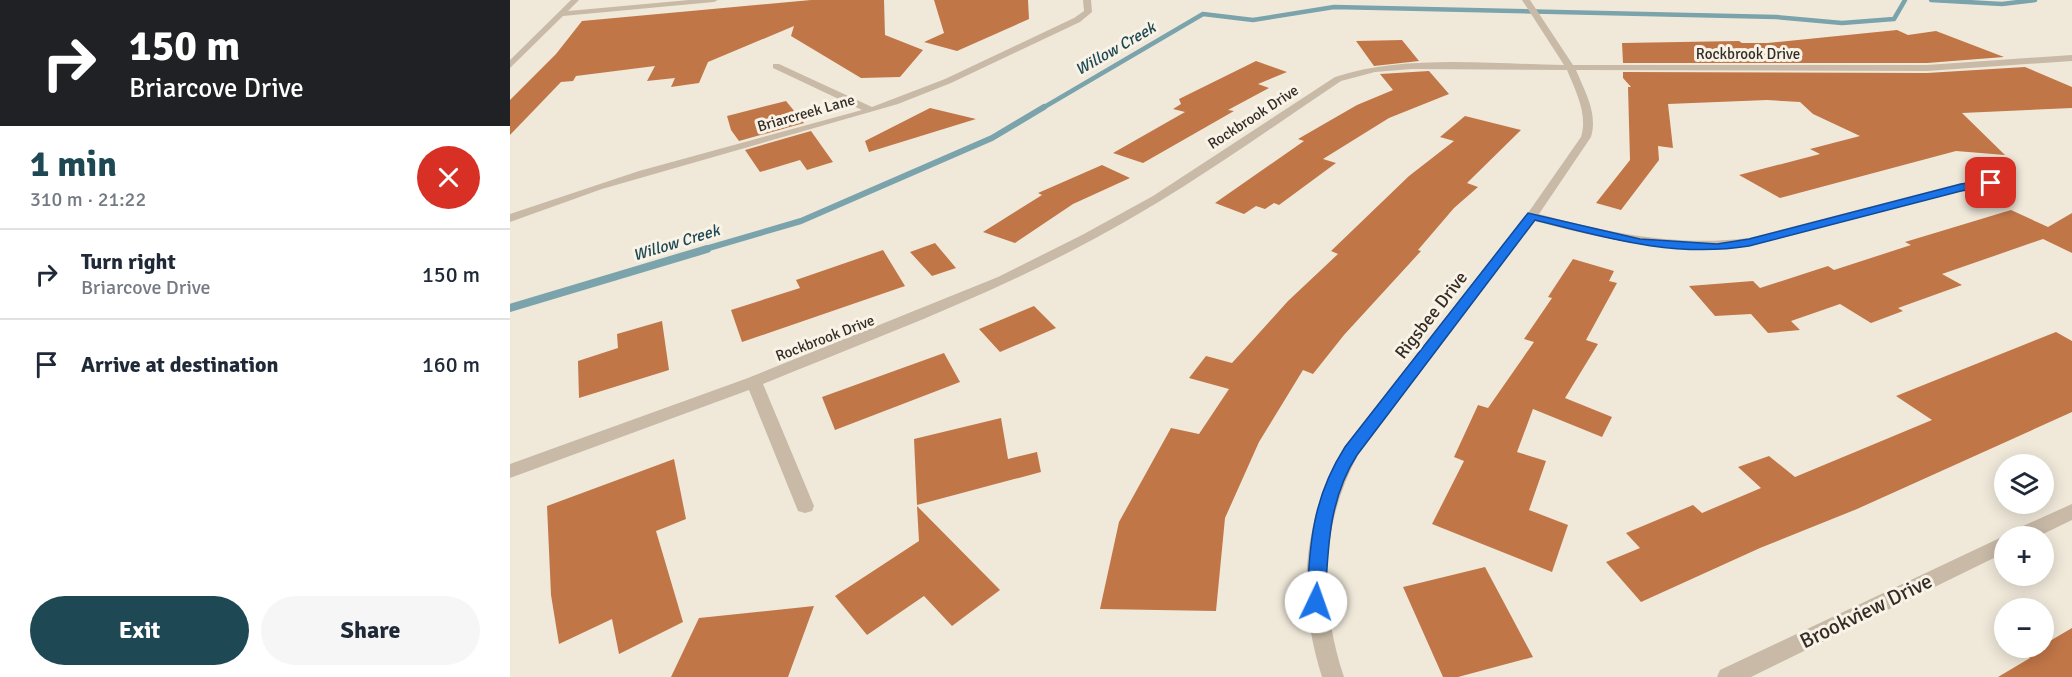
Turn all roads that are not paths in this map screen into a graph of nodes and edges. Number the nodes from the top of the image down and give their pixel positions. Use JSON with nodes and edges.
{"nodes":[{"id":1,"x":575,"y":0,"type":"edge"},
{"id":2,"x":714,"y":0,"type":"edge"},
{"id":3,"x":1087,"y":0,"type":"edge"},
{"id":4,"x":1526,"y":0,"type":"edge"},
{"id":5,"x":563,"y":14,"type":"junction"},
{"id":6,"x":2071,"y":59,"type":"edge"},
{"id":7,"x":510,"y":65,"type":"edge"},
{"id":8,"x":776,"y":66,"type":"dead end"},
{"id":9,"x":1571,"y":68,"type":"junction"},
{"id":10,"x":871,"y":110,"type":"junction"},
{"id":11,"x":1991,"y":183,"type":"dead end"},
{"id":12,"x":1532,"y":216,"type":"junction"},
{"id":13,"x":510,"y":218,"type":"edge"},
{"id":14,"x":754,"y":382,"type":"junction"},
{"id":15,"x":510,"y":471,"type":"edge"},
{"id":16,"x":805,"y":506,"type":"dead end"},
{"id":17,"x":2072,"y":512,"type":"edge"},
{"id":18,"x":2042,"y":526,"type":"edge"},
{"id":19,"x":1994,"y":549,"type":"edge"},
{"id":20,"x":1333,"y":677,"type":"edge"},
{"id":21,"x":1728,"y":677,"type":"edge"}],
"edges":[{"from":1,"to":5,"type":"street"},
{"from":2,"to":5,"type":"street"},
{"from":3,"to":10,"type":"street","name":"Briarcreek Lane"},
{"from":4,"to":9,"type":"street","name":"Rigsbee Drive"},
{"from":5,"to":7,"type":"street"},
{"from":6,"to":9,"type":"street","name":"Rockbrook Drive"},
{"from":8,"to":10,"type":"street"},
{"from":9,"to":12,"type":"street","name":"Rigsbee Drive"},
{"from":9,"to":14,"type":"street","name":"Rockbrook Drive"},
{"from":10,"to":13,"type":"street","name":"Briarcreek Lane"},
{"from":11,"to":12,"type":"street"},
{"from":12,"to":20,"type":"street","name":"Rigsbee Drive"},
{"from":14,"to":15,"type":"street","name":"Rockbrook Drive"},
{"from":14,"to":16,"type":"street"},
{"from":17,"to":18,"type":"street"},
{"from":19,"to":21,"type":"street","name":"Brookview Drive"}]}
